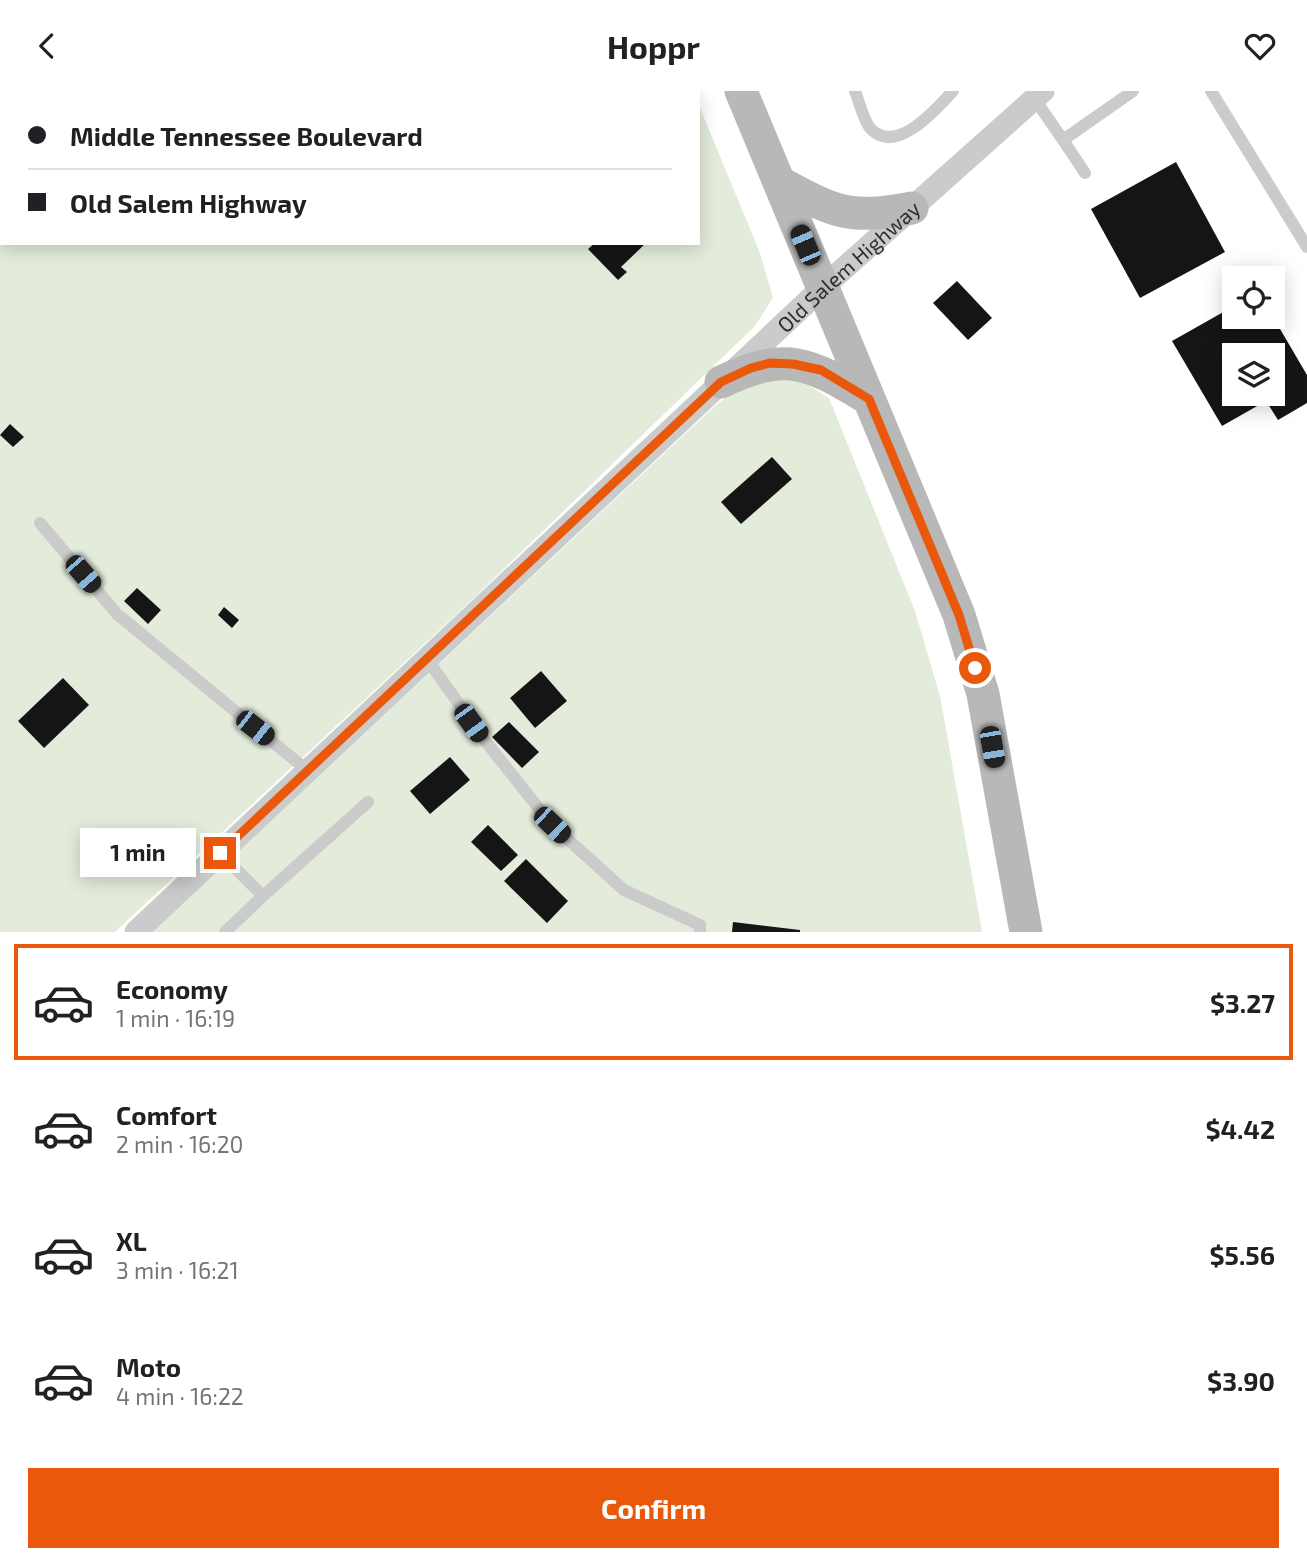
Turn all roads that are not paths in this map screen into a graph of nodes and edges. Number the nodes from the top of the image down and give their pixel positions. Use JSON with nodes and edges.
{"nodes":[{"id":1,"x":741,"y":91,"type":"edge"},
{"id":2,"x":855,"y":91,"type":"edge"},
{"id":3,"x":953,"y":91,"type":"edge"},
{"id":4,"x":1133,"y":91,"type":"edge"},
{"id":5,"x":1211,"y":91,"type":"edge"},
{"id":6,"x":1039,"y":95,"type":"edge"},
{"id":7,"x":1063,"y":140,"type":"junction"},
{"id":8,"x":1084,"y":173,"type":"dead end"},
{"id":9,"x":779,"y":182,"type":"junction"},
{"id":10,"x":912,"y":208,"type":"junction"},
{"id":11,"x":1307,"y":247,"type":"edge"},
{"id":12,"x":822,"y":288,"type":"junction"},
{"id":13,"x":721,"y":382,"type":"junction"},
{"id":14,"x":869,"y":399,"type":"junction"},
{"id":15,"x":40,"y":523,"type":"dead end"},
{"id":16,"x":427,"y":659,"type":"junction"},
{"id":17,"x":308,"y":771,"type":"junction"},
{"id":18,"x":368,"y":802,"type":"dead end"},
{"id":19,"x":220,"y":853,"type":"junction"},
{"id":20,"x":263,"y":896,"type":"junction"},
{"id":21,"x":136,"y":932,"type":"edge"},
{"id":22,"x":225,"y":932,"type":"edge"},
{"id":23,"x":700,"y":932,"type":"edge"},
{"id":24,"x":1026,"y":932,"type":"edge"}],
"edges":[{"from":1,"to":9,"type":"main road"},
{"from":2,"to":3,"type":"lane"},
{"from":4,"to":7,"type":"lane"},
{"from":5,"to":11,"type":"lane"},
{"from":6,"to":7,"type":"lane"},
{"from":6,"to":10,"type":"street","name":"Old Salem Highway"},
{"from":7,"to":8,"type":"lane"},
{"from":9,"to":10,"type":"main road"},
{"from":9,"to":12,"type":"main road"},
{"from":10,"to":12,"type":"street","name":"Old Salem Highway"},
{"from":12,"to":13,"type":"street","name":"Old Salem Highway"},
{"from":12,"to":14,"type":"main road"},
{"from":13,"to":14,"type":"main road"},
{"from":13,"to":16,"type":"street","name":"Old Salem Highway"},
{"from":14,"to":24,"type":"main road"},
{"from":15,"to":17,"type":"lane"},
{"from":16,"to":17,"type":"street","name":"Old Salem Highway"},
{"from":16,"to":23,"type":"lane"},
{"from":17,"to":19,"type":"street","name":"Old Salem Highway"},
{"from":18,"to":20,"type":"lane"},
{"from":19,"to":20,"type":"lane"},
{"from":19,"to":21,"type":"street","name":"Old Salem Highway"},
{"from":20,"to":22,"type":"lane"}]}
